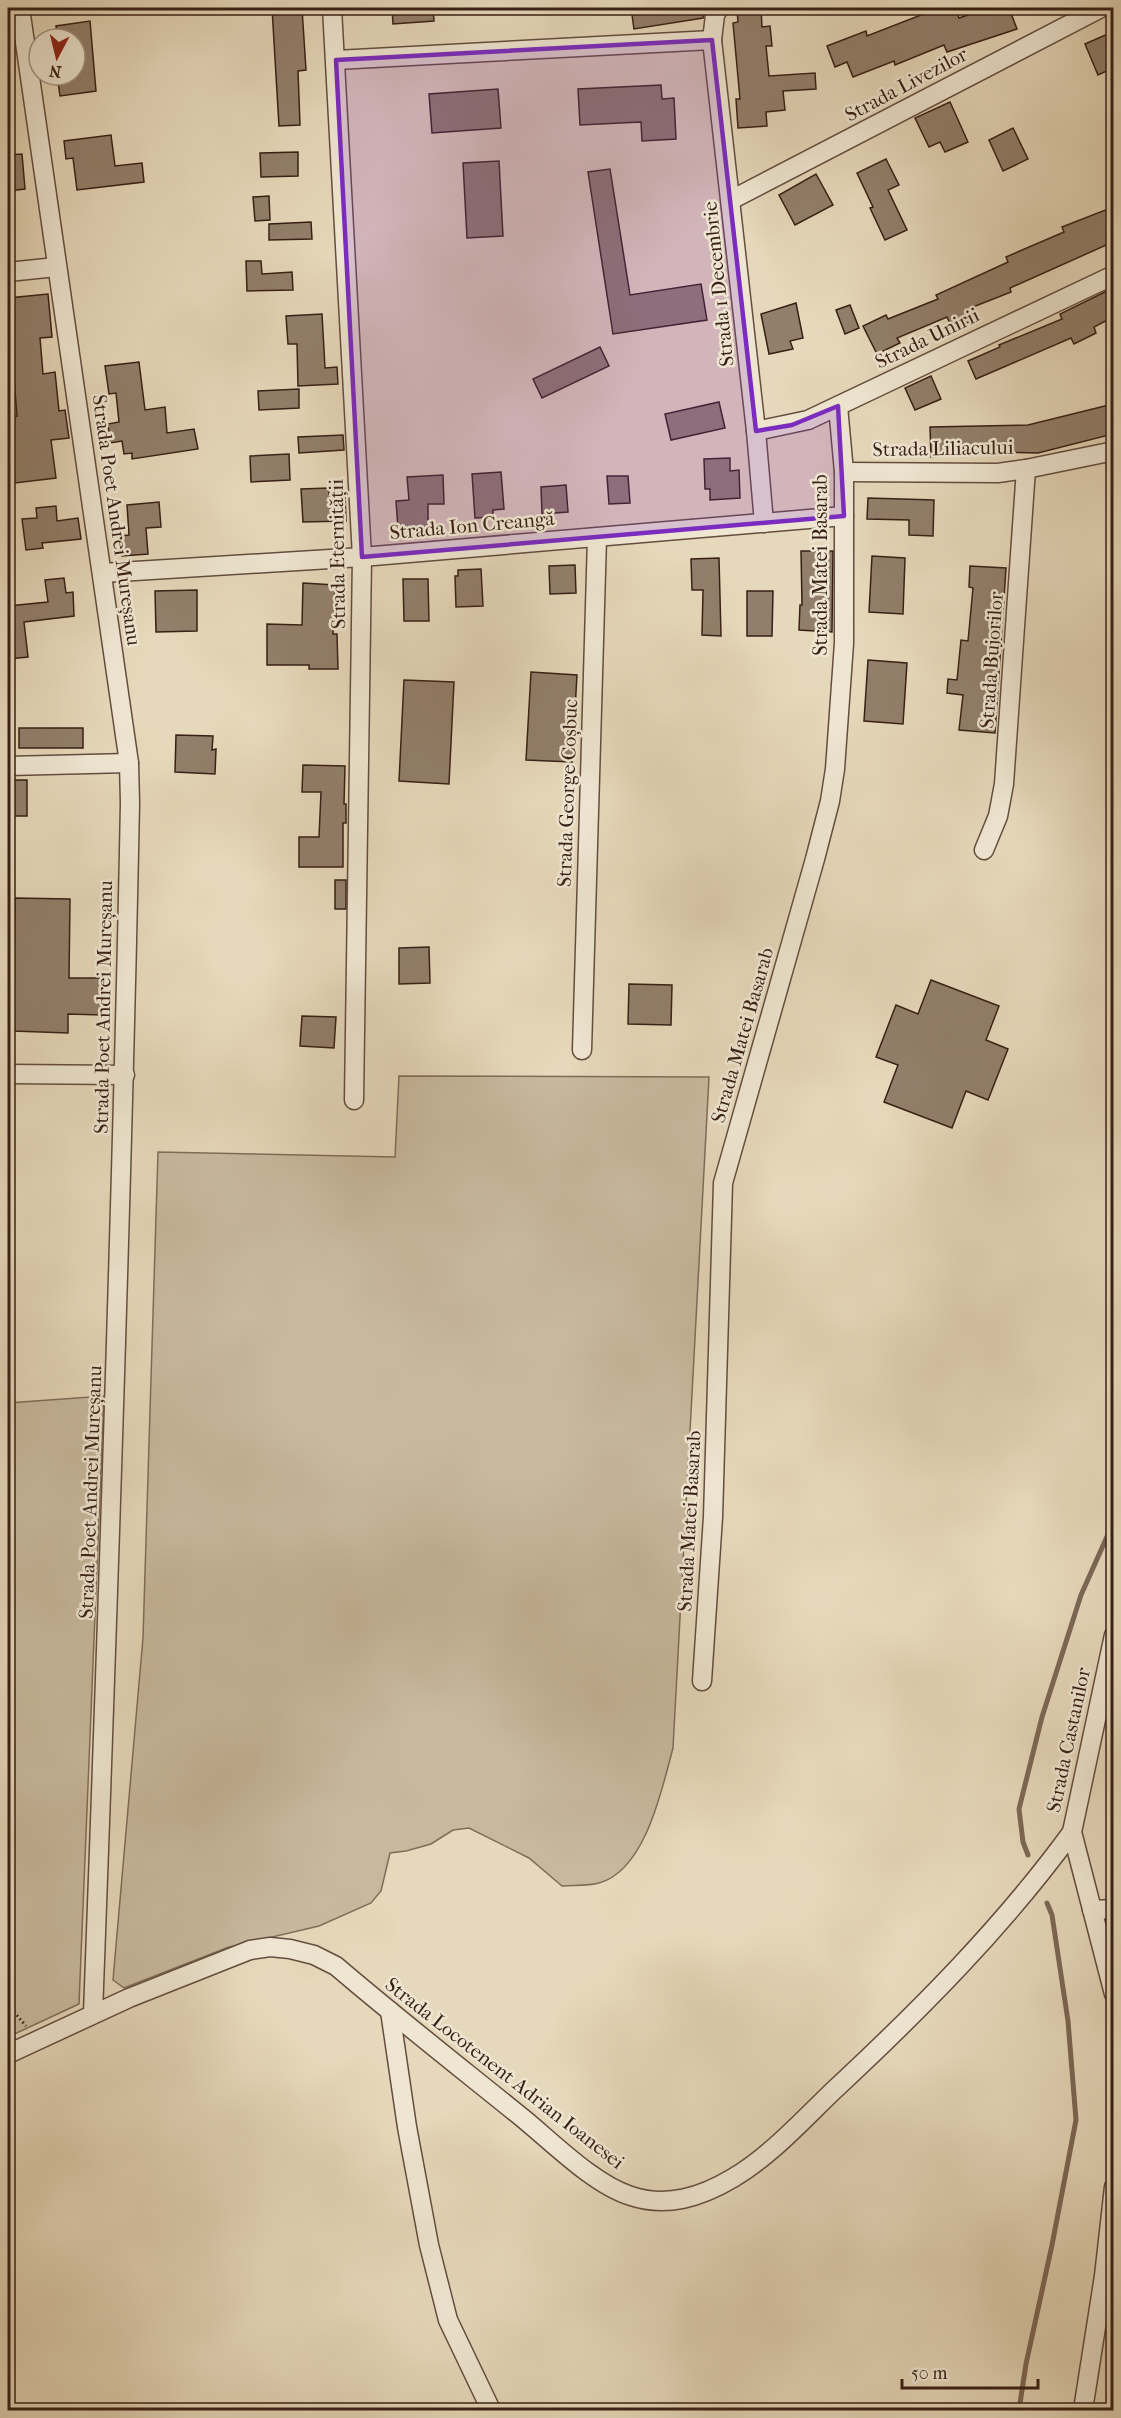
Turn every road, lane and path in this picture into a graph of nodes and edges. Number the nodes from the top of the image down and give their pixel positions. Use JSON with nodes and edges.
{"nodes":[{"id":1,"x":20,"y":8,"type":"edge"},
{"id":2,"x":332,"y":8,"type":"edge"},
{"id":3,"x":718,"y":8,"type":"edge"},
{"id":4,"x":1101,"y":8,"type":"edge"},
{"id":5,"x":712,"y":40,"type":"junction"},
{"id":6,"x":336,"y":60,"type":"junction"},
{"id":7,"x":731,"y":201,"type":"junction"},
{"id":8,"x":56,"y":267,"type":"junction"},
{"id":9,"x":8,"y":272,"type":"edge"},
{"id":10,"x":1113,"y":275,"type":"edge"},
{"id":11,"x":838,"y":406,"type":"junction"},
{"id":12,"x":756,"y":431,"type":"junction"},
{"id":13,"x":1113,"y":451,"type":"edge"},
{"id":14,"x":1026,"y":470,"type":"junction"},
{"id":15,"x":844,"y":472,"type":"junction"},
{"id":16,"x":844,"y":516,"type":"junction"},
{"id":17,"x":764,"y":523,"type":"junction"},
{"id":18,"x":597,"y":538,"type":"junction"},
{"id":19,"x":362,"y":557,"type":"junction"},
{"id":20,"x":103,"y":573,"type":"junction"},
{"id":21,"x":129,"y":763,"type":"junction"},
{"id":22,"x":8,"y":766,"type":"edge"},
{"id":23,"x":984,"y":849,"type":"dead end"},
{"id":24,"x":582,"y":1050,"type":"dead end"},
{"id":25,"x":8,"y":1074,"type":"edge"},
{"id":26,"x":125,"y":1075,"type":"junction"},
{"id":27,"x":354,"y":1100,"type":"dead end"},
{"id":28,"x":1113,"y":1635,"type":"edge"},
{"id":29,"x":702,"y":1681,"type":"dead end"},
{"id":30,"x":1072,"y":1832,"type":"junction"},
{"id":31,"x":1113,"y":1909,"type":"edge"},
{"id":32,"x":1092,"y":1910,"type":"junction"},
{"id":33,"x":1113,"y":1994,"type":"edge"},
{"id":34,"x":8,"y":2005,"type":"edge"},
{"id":35,"x":390,"y":2012,"type":"junction"},
{"id":36,"x":93,"y":2014,"type":"junction"},
{"id":37,"x":40,"y":2039,"type":"junction"},
{"id":38,"x":8,"y":2054,"type":"edge"},
{"id":39,"x":1113,"y":2187,"type":"edge"},
{"id":40,"x":1108,"y":2276,"type":"edge"},
{"id":41,"x":491,"y":2410,"type":"edge"},
{"id":42,"x":1083,"y":2410,"type":"edge"}],
"edges":[{"from":1,"to":8,"type":"street","name":"Strada Poet Andrei Mureșanu"},
{"from":2,"to":6,"type":"street","name":"Strada Eternității"},
{"from":3,"to":5,"type":"street","name":"Strada 1 Decembrie"},
{"from":4,"to":7,"type":"street","name":"Strada Livezilor"},
{"from":5,"to":6,"type":"street"},
{"from":5,"to":7,"type":"street","name":"Strada 1 Decembrie"},
{"from":6,"to":19,"type":"street","name":"Strada Eternității"},
{"from":7,"to":12,"type":"street","name":"Strada 1 Decembrie"},
{"from":8,"to":9,"type":"street"},
{"from":8,"to":20,"type":"street","name":"Strada Poet Andrei Mureșanu"},
{"from":10,"to":11,"type":"street","name":"Strada Unirii"},
{"from":11,"to":12,"type":"street","name":"Strada Unirii"},
{"from":11,"to":15,"type":"street","name":"Strada Matei Basarab"},
{"from":12,"to":17,"type":"street","name":"Strada 1 Decembrie"},
{"from":13,"to":14,"type":"street","name":"Strada Liliacului"},
{"from":14,"to":15,"type":"street","name":"Strada Liliacului"},
{"from":14,"to":23,"type":"street","name":"Strada Bujorilor"},
{"from":15,"to":16,"type":"street","name":"Strada Matei Basarab"},
{"from":16,"to":17,"type":"street","name":"Strada Ion Creangă"},
{"from":16,"to":29,"type":"street","name":"Strada Matei Basarab"},
{"from":17,"to":18,"type":"street","name":"Strada Ion Creangă"},
{"from":18,"to":19,"type":"street","name":"Strada Ion Creangă"},
{"from":18,"to":24,"type":"street","name":"Strada George Coșbuc"},
{"from":19,"to":20,"type":"street","name":"Strada Ion Creangă"},
{"from":19,"to":27,"type":"street","name":"Strada Eternității"},
{"from":20,"to":21,"type":"street","name":"Strada Poet Andrei Mureșanu"},
{"from":21,"to":22,"type":"street"},
{"from":21,"to":26,"type":"street","name":"Strada Poet Andrei Mureșanu"},
{"from":25,"to":26,"type":"street"},
{"from":26,"to":36,"type":"street","name":"Strada Poet Andrei Mureșanu"},
{"from":28,"to":30,"type":"street","name":"Strada Castanilor"},
{"from":30,"to":32,"type":"street","name":"Strada Castanilor"},
{"from":30,"to":35,"type":"street","name":"Strada Locotenent Adrian Ioanesei"},
{"from":31,"to":32,"type":"street"},
{"from":32,"to":33,"type":"street","name":"Strada Castanilor"},
{"from":34,"to":37,"type":"path"},
{"from":35,"to":36,"type":"street","name":"Strada Locotenent Adrian Ioanesei"},
{"from":35,"to":41,"type":"street"},
{"from":36,"to":37,"type":"street","name":"Strada Locotenent Adrian Ioanesei"},
{"from":37,"to":38,"type":"street","name":"Strada Locotenent Adrian Ioanesei"},
{"from":39,"to":40,"type":"street"},
{"from":40,"to":42,"type":"street"}]}
